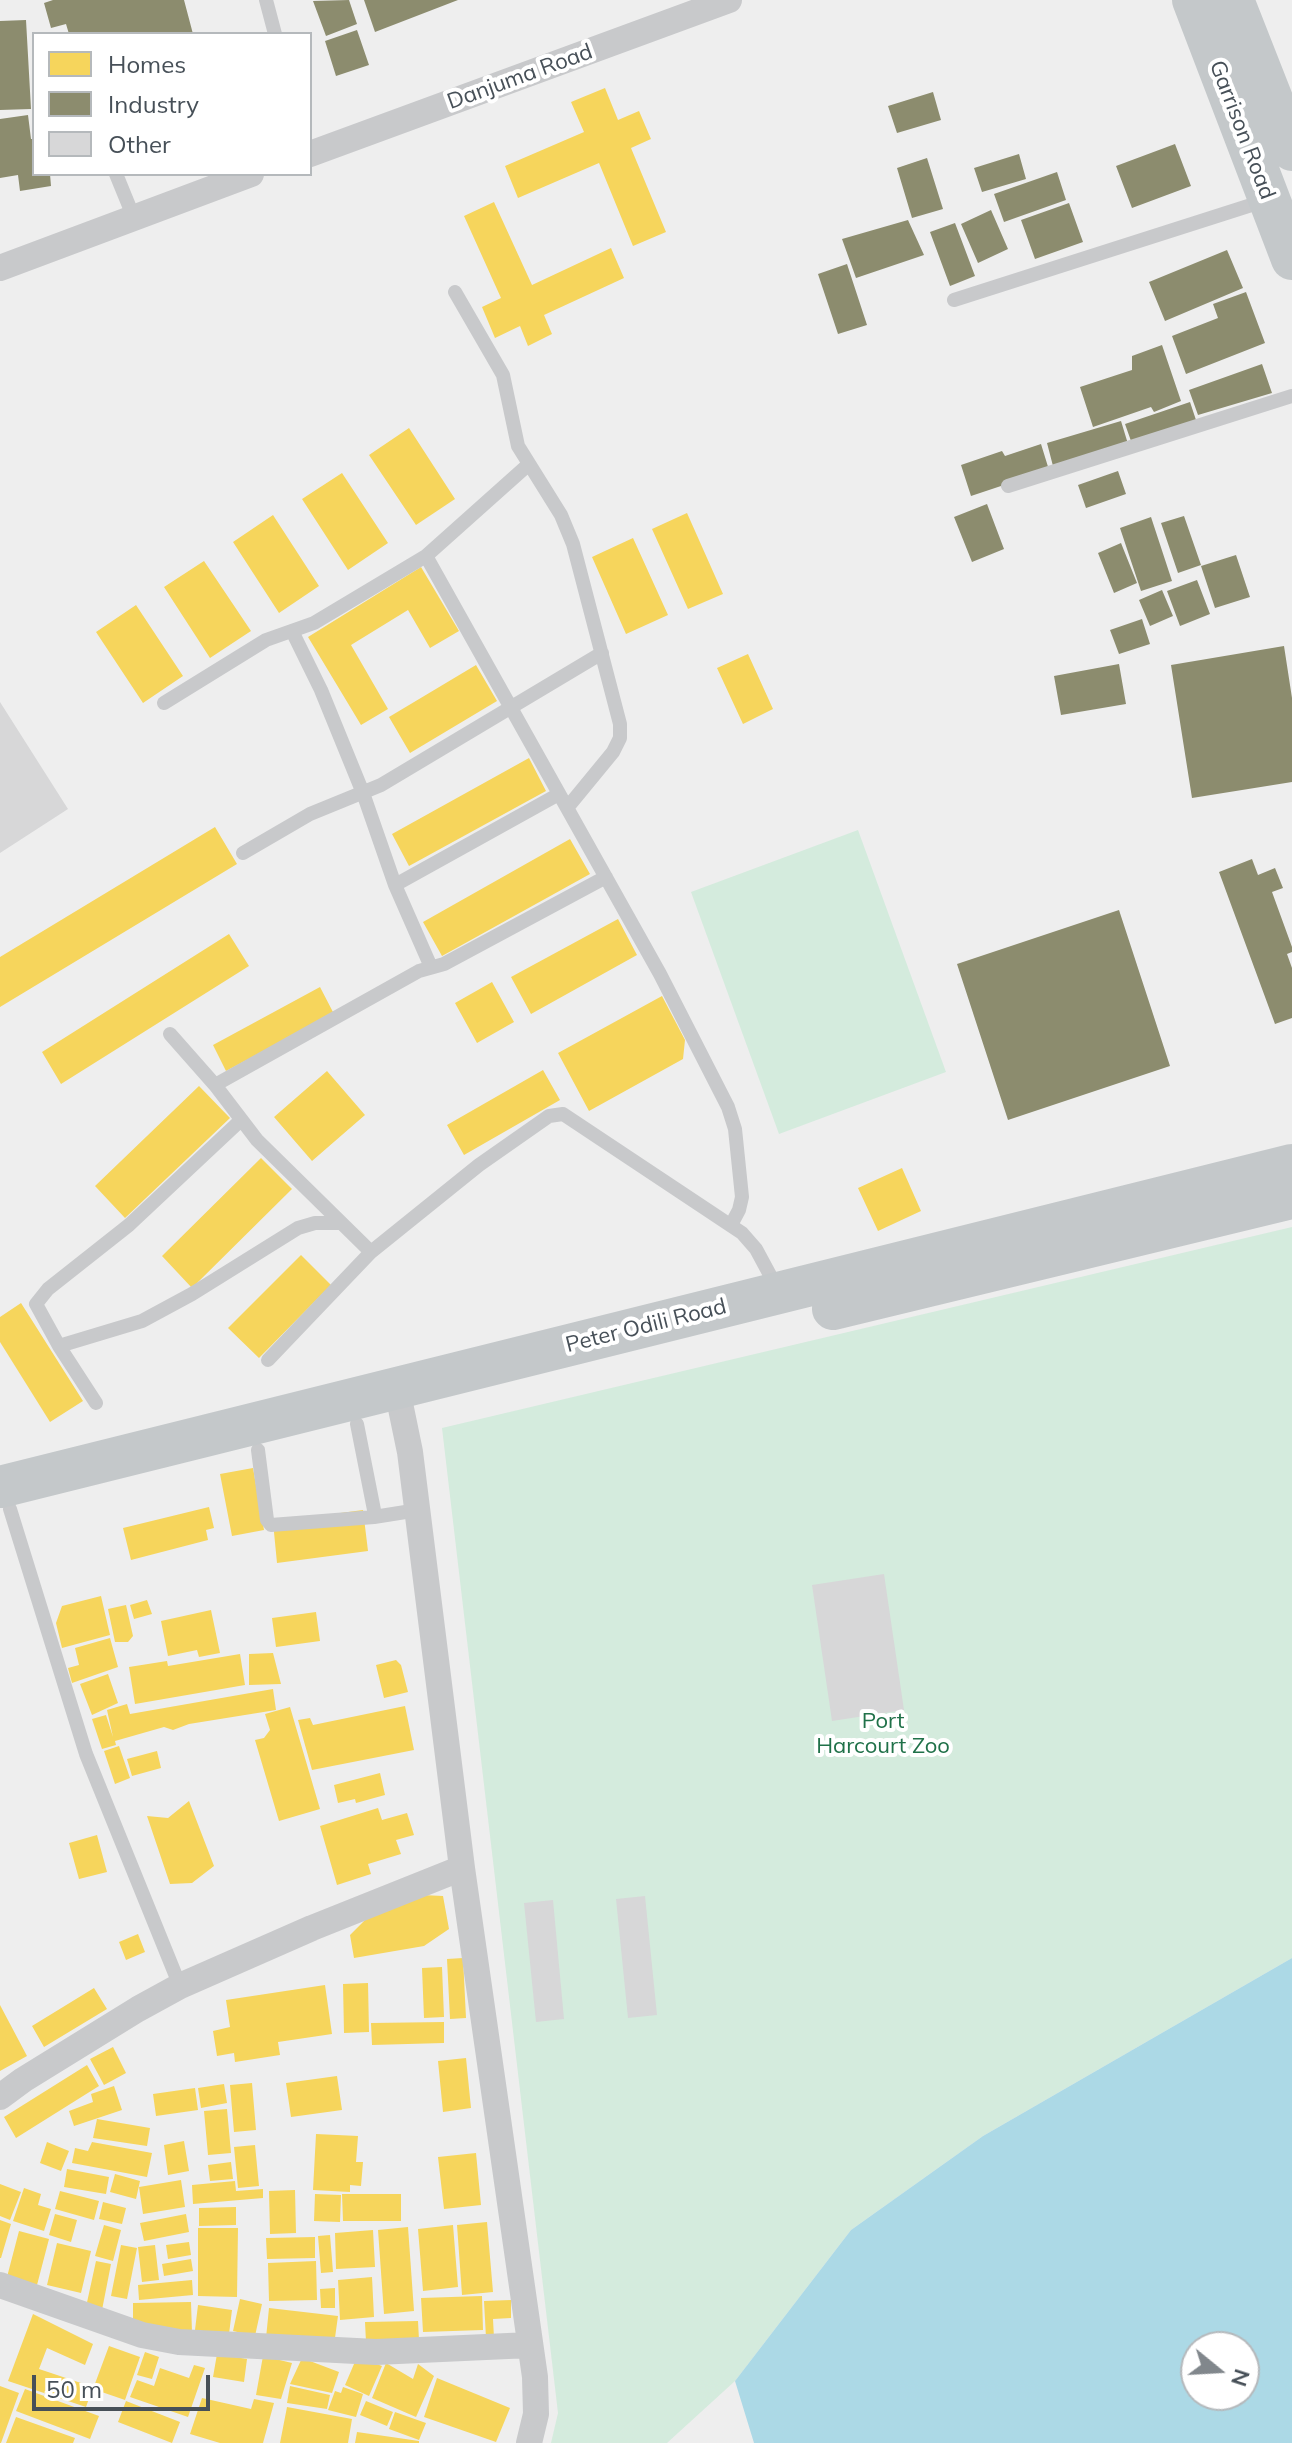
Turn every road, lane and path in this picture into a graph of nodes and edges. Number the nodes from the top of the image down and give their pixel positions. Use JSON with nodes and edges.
{"nodes":[{"id":1,"x":266,"y":0,"type":"edge"},
{"id":2,"x":729,"y":0,"type":"edge"},
{"id":3,"x":1193,"y":0,"type":"edge"},
{"id":4,"x":1233,"y":0,"type":"edge"},
{"id":5,"x":274,"y":32,"type":"edge"},
{"id":6,"x":1292,"y":150,"type":"edge"},
{"id":7,"x":312,"y":153,"type":"edge"},
{"id":8,"x":117,"y":176,"type":"edge"},
{"id":9,"x":246,"y":176,"type":"edge"},
{"id":10,"x":1268,"y":200,"type":"junction"},
{"id":11,"x":134,"y":218,"type":"junction"},
{"id":12,"x":1292,"y":259,"type":"edge"},
{"id":13,"x":0,"y":268,"type":"edge"},
{"id":14,"x":455,"y":292,"type":"dead end"},
{"id":15,"x":954,"y":300,"type":"dead end"},
{"id":16,"x":1292,"y":396,"type":"edge"},
{"id":17,"x":529,"y":464,"type":"junction"},
{"id":18,"x":1008,"y":486,"type":"dead end"},
{"id":19,"x":426,"y":556,"type":"junction"},
{"id":20,"x":292,"y":631,"type":"junction"},
{"id":21,"x":602,"y":653,"type":"junction"},
{"id":22,"x":164,"y":703,"type":"dead end"},
{"id":23,"x":510,"y":706,"type":"junction"},
{"id":24,"x":363,"y":793,"type":"junction"},
{"id":25,"x":563,"y":801,"type":"junction"},
{"id":26,"x":243,"y":853,"type":"dead end"},
{"id":27,"x":606,"y":877,"type":"junction"},
{"id":28,"x":395,"y":885,"type":"junction"},
{"id":29,"x":431,"y":967,"type":"junction"},
{"id":30,"x":170,"y":1034,"type":"dead end"},
{"id":31,"x":215,"y":1085,"type":"junction"},
{"id":32,"x":241,"y":1120,"type":"junction"},
{"id":33,"x":1292,"y":1165,"type":"edge"},
{"id":34,"x":1292,"y":1198,"type":"edge"},
{"id":35,"x":339,"y":1223,"type":"junction"},
{"id":36,"x":731,"y":1225,"type":"junction"},
{"id":37,"x":371,"y":1252,"type":"junction"},
{"id":38,"x":779,"y":1292,"type":"junction"},
{"id":39,"x":59,"y":1346,"type":"junction"},
{"id":40,"x":268,"y":1360,"type":"dead end"},
{"id":41,"x":399,"y":1401,"type":"junction"},
{"id":42,"x":96,"y":1403,"type":"dead end"},
{"id":43,"x":357,"y":1424,"type":"junction"},
{"id":44,"x":258,"y":1450,"type":"junction"},
{"id":45,"x":3,"y":1502,"type":"edge"},
{"id":46,"x":418,"y":1510,"type":"junction"},
{"id":47,"x":375,"y":1515,"type":"junction"},
{"id":48,"x":462,"y":1868,"type":"junction"},
{"id":49,"x":180,"y":1986,"type":"junction"},
{"id":50,"x":0,"y":2097,"type":"edge"},
{"id":51,"x":0,"y":2285,"type":"edge"},
{"id":52,"x":530,"y":2345,"type":"junction"},
{"id":53,"x":529,"y":2443,"type":"edge"}],
"edges":[{"from":1,"to":5,"type":"lane"},
{"from":2,"to":7,"type":"street","name":"Danjuma Road"},
{"from":3,"to":10,"type":"main road","name":"Garrison Road"},
{"from":4,"to":6,"type":"main road","name":"Garrison Road"},
{"from":8,"to":11,"type":"lane"},
{"from":9,"to":11,"type":"street"},
{"from":10,"to":12,"type":"main road","name":"Garrison Road"},
{"from":10,"to":15,"type":"lane"},
{"from":11,"to":13,"type":"street"},
{"from":14,"to":17,"type":"lane"},
{"from":16,"to":18,"type":"lane"},
{"from":17,"to":19,"type":"lane"},
{"from":17,"to":21,"type":"lane"},
{"from":19,"to":20,"type":"lane"},
{"from":19,"to":23,"type":"lane"},
{"from":20,"to":22,"type":"lane"},
{"from":20,"to":24,"type":"lane"},
{"from":21,"to":23,"type":"lane"},
{"from":21,"to":25,"type":"lane"},
{"from":23,"to":24,"type":"lane"},
{"from":23,"to":25,"type":"lane"},
{"from":24,"to":26,"type":"lane"},
{"from":24,"to":28,"type":"lane"},
{"from":25,"to":27,"type":"lane"},
{"from":25,"to":28,"type":"lane"},
{"from":27,"to":29,"type":"lane"},
{"from":27,"to":36,"type":"lane"},
{"from":28,"to":29,"type":"lane"},
{"from":29,"to":31,"type":"lane"},
{"from":30,"to":31,"type":"lane"},
{"from":31,"to":32,"type":"lane"},
{"from":32,"to":35,"type":"lane"},
{"from":32,"to":39,"type":"lane"},
{"from":33,"to":38,"type":"main road","name":"Peter Odili Road"},
{"from":34,"to":41,"type":"main road","name":"Peter Odili Road"},
{"from":35,"to":37,"type":"lane"},
{"from":35,"to":39,"type":"lane"},
{"from":36,"to":37,"type":"lane"},
{"from":36,"to":38,"type":"lane"},
{"from":37,"to":40,"type":"lane"},
{"from":38,"to":41,"type":"main road","name":"Peter Odili Road"},
{"from":39,"to":42,"type":"lane"},
{"from":41,"to":43,"type":"main road","name":"Peter Odili Road"},
{"from":41,"to":45,"type":"main road","name":"Peter Odili Road"},
{"from":41,"to":46,"type":"street"},
{"from":43,"to":44,"type":"main road","name":"Peter Odili Road"},
{"from":43,"to":47,"type":"lane"},
{"from":44,"to":45,"type":"main road","name":"Peter Odili Road"},
{"from":44,"to":47,"type":"lane"},
{"from":45,"to":49,"type":"lane"},
{"from":46,"to":47,"type":"lane"},
{"from":46,"to":48,"type":"street"},
{"from":48,"to":49,"type":"street"},
{"from":48,"to":52,"type":"street"},
{"from":49,"to":50,"type":"street"},
{"from":51,"to":52,"type":"street"},
{"from":52,"to":53,"type":"street"}]}
